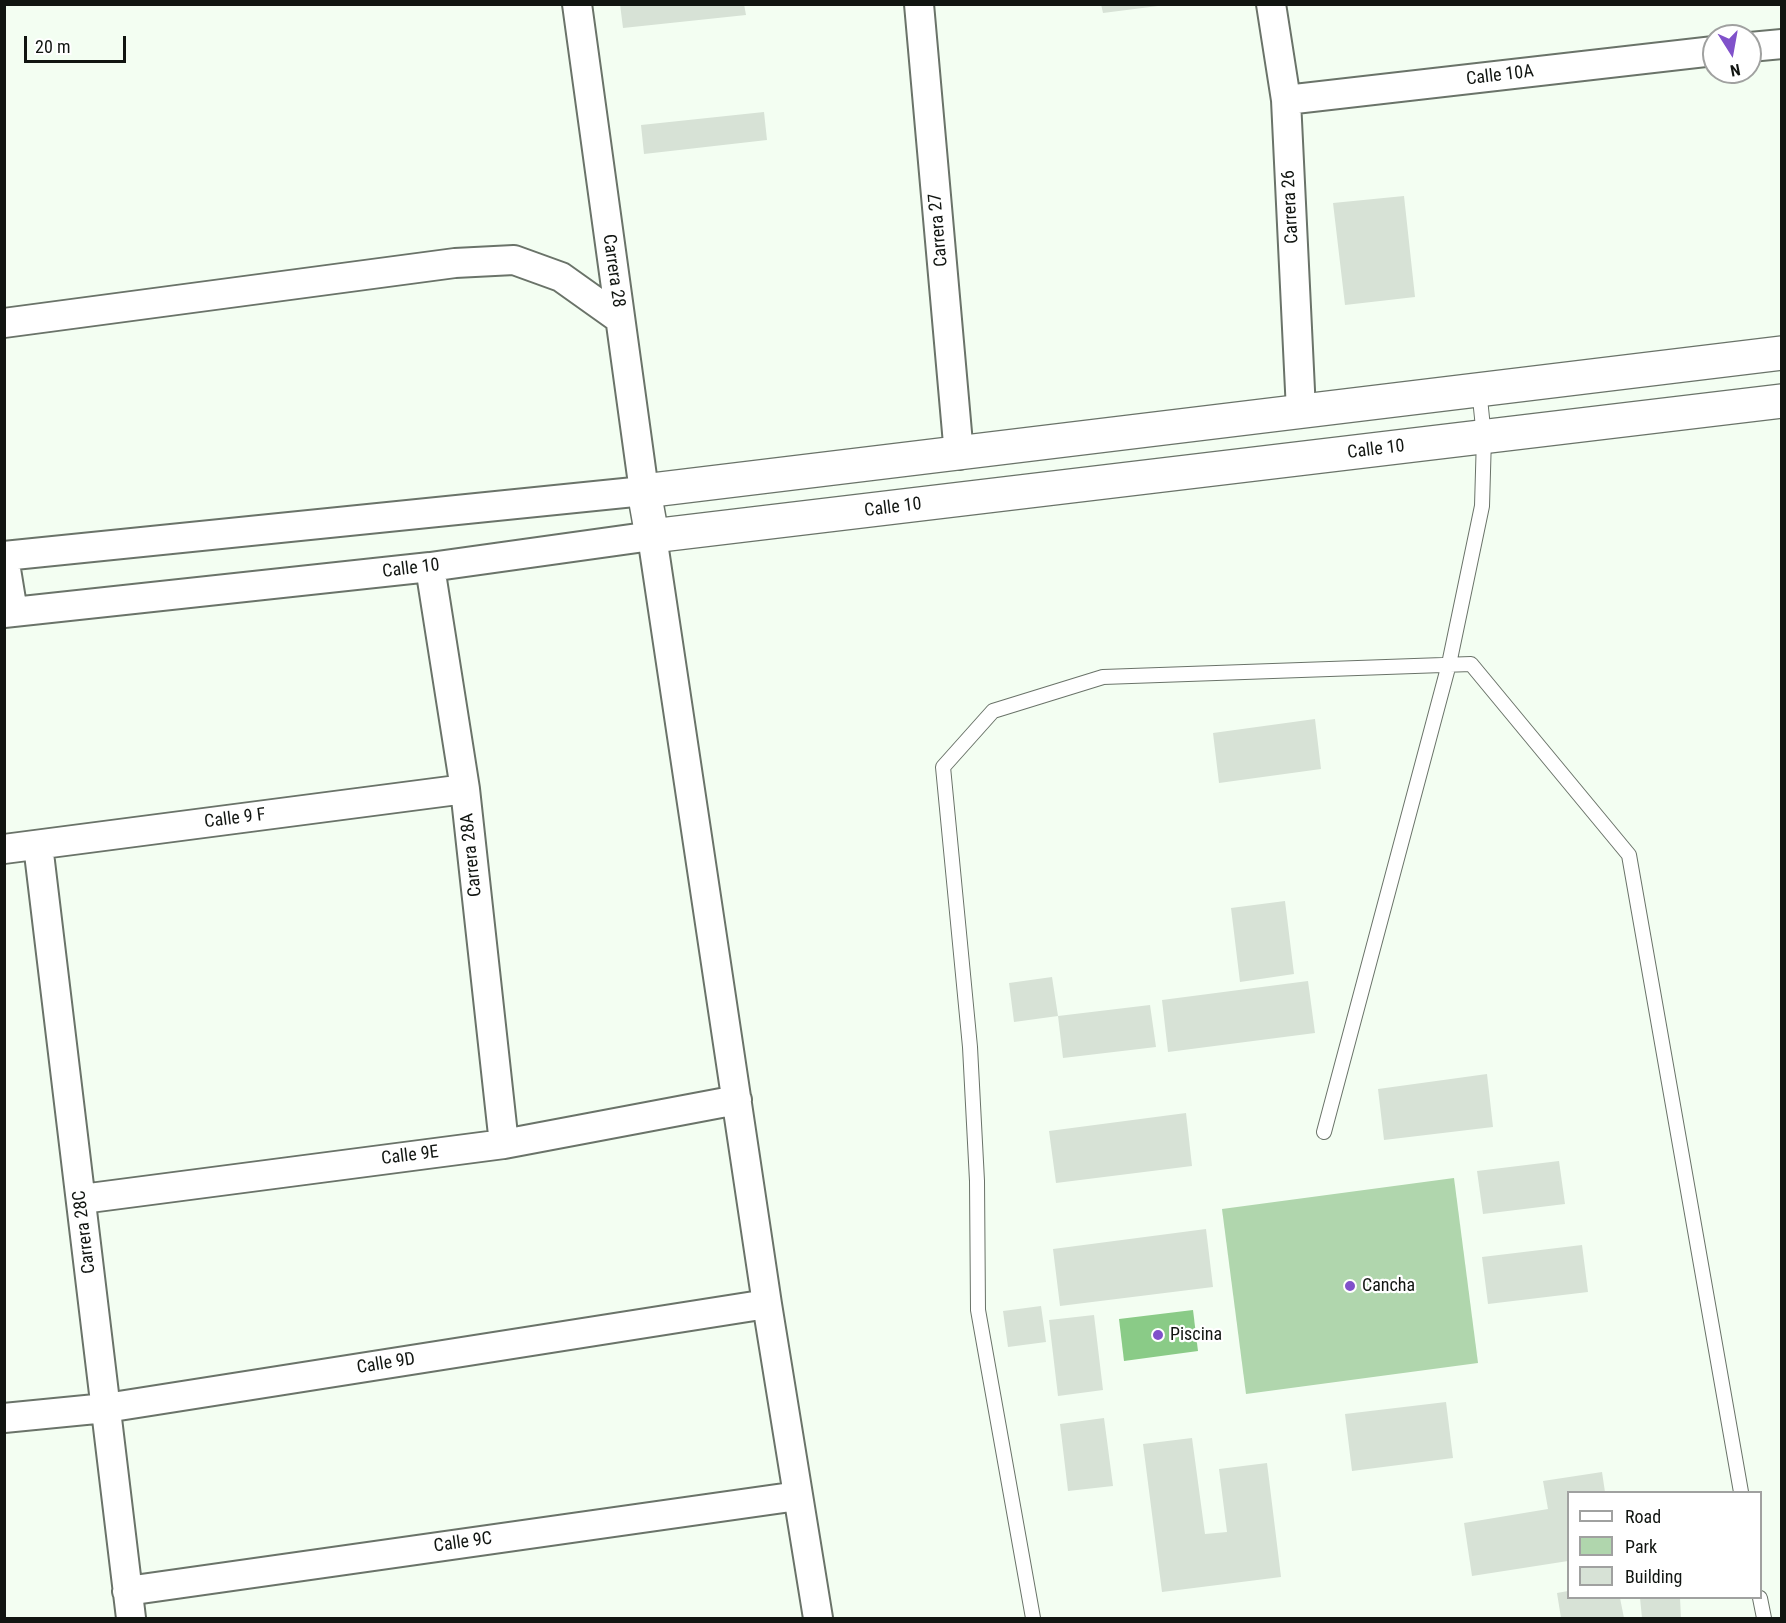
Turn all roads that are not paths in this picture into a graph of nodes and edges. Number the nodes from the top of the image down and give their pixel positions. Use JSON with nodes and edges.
{"nodes":[{"id":1,"x":577,"y":4,"type":"edge"},
{"id":2,"x":919,"y":4,"type":"edge"},
{"id":3,"x":1271,"y":4,"type":"edge"},
{"id":4,"x":1782,"y":44,"type":"edge"},
{"id":5,"x":1762,"y":46,"type":"edge"},
{"id":6,"x":1702,"y":52,"type":"edge"},
{"id":7,"x":1286,"y":100,"type":"junction"},
{"id":8,"x":620,"y":319,"type":"junction"},
{"id":9,"x":4,"y":323,"type":"edge"},
{"id":10,"x":1782,"y":353,"type":"edge"},
{"id":11,"x":1479,"y":389,"type":"junction"},
{"id":12,"x":1782,"y":400,"type":"edge"},
{"id":13,"x":1301,"y":411,"type":"junction"},
{"id":14,"x":1485,"y":437,"type":"junction"},
{"id":15,"x":959,"y":455,"type":"junction"},
{"id":16,"x":644,"y":491,"type":"junction"},
{"id":17,"x":652,"y":536,"type":"junction"},
{"id":18,"x":4,"y":557,"type":"edge"},
{"id":19,"x":430,"y":567,"type":"junction"},
{"id":20,"x":9,"y":612,"type":"edge"},
{"id":21,"x":1449,"y":664,"type":"junction"},
{"id":22,"x":465,"y":789,"type":"junction"},
{"id":23,"x":38,"y":845,"type":"junction"},
{"id":24,"x":4,"y":849,"type":"edge"},
{"id":25,"x":737,"y":1100,"type":"junction"},
{"id":26,"x":1324,"y":1132,"type":"dead end"},
{"id":27,"x":504,"y":1144,"type":"junction"},
{"id":28,"x":81,"y":1199,"type":"junction"},
{"id":29,"x":767,"y":1304,"type":"junction"},
{"id":30,"x":106,"y":1408,"type":"junction"},
{"id":31,"x":4,"y":1418,"type":"edge"},
{"id":32,"x":1742,"y":1491,"type":"edge"},
{"id":33,"x":798,"y":1496,"type":"junction"},
{"id":34,"x":1760,"y":1599,"type":"edge"},
{"id":35,"x":129,"y":1605,"type":"edge"},
{"id":36,"x":818,"y":1618,"type":"edge"},
{"id":37,"x":1033,"y":1618,"type":"edge"},
{"id":38,"x":1764,"y":1618,"type":"edge"}],
"edges":[{"from":1,"to":8,"type":"street","name":"Carrera 28"},
{"from":2,"to":15,"type":"street","name":"Carrera 27"},
{"from":3,"to":7,"type":"street","name":"Carrera 26"},
{"from":4,"to":5,"type":"street"},
{"from":6,"to":7,"type":"street","name":"Calle 10A"},
{"from":7,"to":13,"type":"street","name":"Carrera 26"},
{"from":8,"to":9,"type":"street"},
{"from":8,"to":16,"type":"street","name":"Carrera 28"},
{"from":10,"to":11,"type":"street"},
{"from":11,"to":13,"type":"street"},
{"from":11,"to":14,"type":"lane"},
{"from":12,"to":14,"type":"street","name":"Calle 10"},
{"from":13,"to":15,"type":"street"},
{"from":14,"to":17,"type":"street","name":"Calle 10"},
{"from":14,"to":21,"type":"lane"},
{"from":15,"to":16,"type":"street"},
{"from":16,"to":17,"type":"street","name":"Carrera 28"},
{"from":16,"to":18,"type":"street"},
{"from":17,"to":19,"type":"street","name":"Calle 10"},
{"from":17,"to":25,"type":"street"},
{"from":18,"to":20,"type":"street"},
{"from":19,"to":20,"type":"street","name":"Calle 10"},
{"from":19,"to":22,"type":"street","name":"Carrera 28A"},
{"from":21,"to":26,"type":"lane"},
{"from":21,"to":32,"type":"lane"},
{"from":21,"to":37,"type":"lane"},
{"from":22,"to":23,"type":"street","name":"Calle 9 F"},
{"from":22,"to":27,"type":"street","name":"Carrera 28A"},
{"from":23,"to":24,"type":"street","name":"Calle 9 F"},
{"from":23,"to":28,"type":"street","name":"Carrera 28C"},
{"from":25,"to":27,"type":"street","name":"Calle 9E"},
{"from":25,"to":29,"type":"street"},
{"from":27,"to":28,"type":"street","name":"Calle 9E"},
{"from":28,"to":30,"type":"street","name":"Carrera 28C"},
{"from":29,"to":30,"type":"street","name":"Calle 9D"},
{"from":29,"to":33,"type":"street"},
{"from":30,"to":31,"type":"street","name":"Calle 9D"},
{"from":30,"to":35,"type":"street","name":"Carrera 28C"},
{"from":33,"to":35,"type":"street","name":"Calle 9C"},
{"from":33,"to":36,"type":"street"},
{"from":34,"to":38,"type":"lane"}]}
